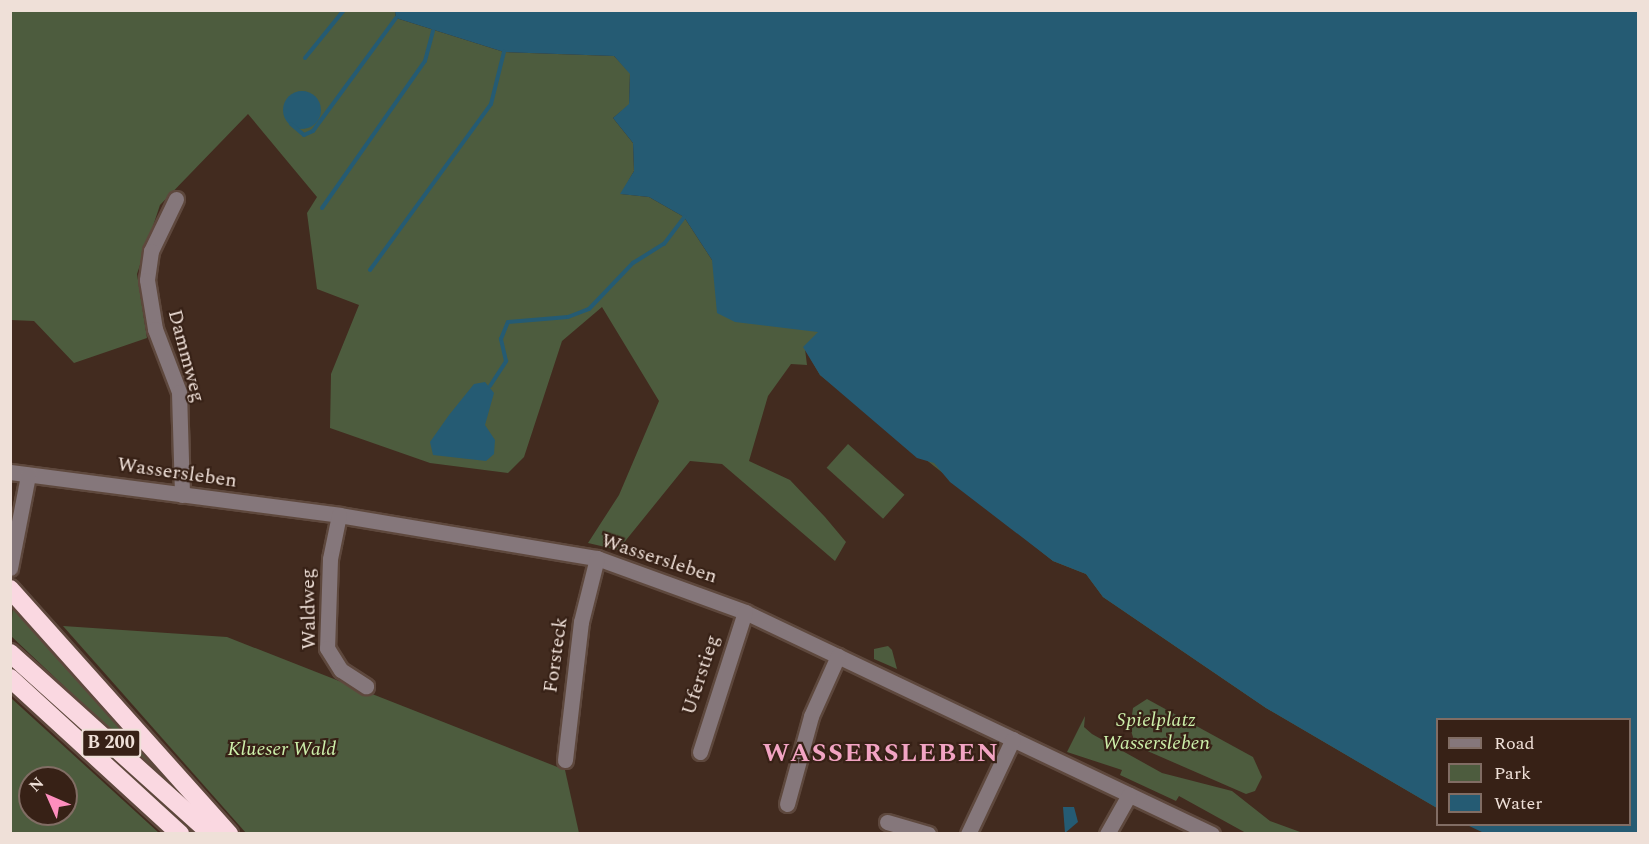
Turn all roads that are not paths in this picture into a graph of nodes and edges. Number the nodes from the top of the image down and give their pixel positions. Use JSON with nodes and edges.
{"nodes":[{"id":1,"x":176,"y":199,"type":"dead end"},
{"id":2,"x":10,"y":472,"type":"edge"},
{"id":3,"x":28,"y":475,"type":"junction"},
{"id":4,"x":182,"y":495,"type":"junction"},
{"id":5,"x":339,"y":516,"type":"junction"},
{"id":6,"x":597,"y":558,"type":"junction"},
{"id":7,"x":10,"y":568,"type":"edge"},
{"id":8,"x":10,"y":589,"type":"edge"},
{"id":9,"x":745,"y":612,"type":"junction"},
{"id":10,"x":10,"y":653,"type":"edge"},
{"id":11,"x":838,"y":656,"type":"junction"},
{"id":12,"x":10,"y":678,"type":"edge"},
{"id":13,"x":366,"y":686,"type":"dead end"},
{"id":14,"x":1013,"y":739,"type":"junction"},
{"id":15,"x":700,"y":752,"type":"dead end"},
{"id":16,"x":565,"y":760,"type":"dead end"},
{"id":17,"x":1129,"y":795,"type":"junction"},
{"id":18,"x":787,"y":804,"type":"dead end"},
{"id":19,"x":887,"y":822,"type":"dead end"},
{"id":20,"x":180,"y":834,"type":"edge"},
{"id":21,"x":211,"y":834,"type":"edge"},
{"id":22,"x":229,"y":834,"type":"edge"},
{"id":23,"x":928,"y":834,"type":"edge"},
{"id":24,"x":968,"y":834,"type":"edge"},
{"id":25,"x":1107,"y":834,"type":"edge"},
{"id":26,"x":1212,"y":834,"type":"edge"}],
"edges":[{"from":1,"to":4,"type":"street","name":"Dammweg"},
{"from":2,"to":3,"type":"street","name":"Wassersleben"},
{"from":3,"to":4,"type":"street","name":"Wassersleben"},
{"from":3,"to":7,"type":"street"},
{"from":4,"to":5,"type":"street","name":"Wassersleben"},
{"from":5,"to":6,"type":"street","name":"Wassersleben"},
{"from":5,"to":13,"type":"street","name":"Waldweg"},
{"from":6,"to":9,"type":"street","name":"Wassersleben"},
{"from":6,"to":16,"type":"street","name":"Forsteck"},
{"from":8,"to":22,"type":"highway"},
{"from":9,"to":11,"type":"street","name":"Wassersleben"},
{"from":9,"to":15,"type":"street","name":"Uferstieg"},
{"from":10,"to":21,"type":"highway","number":"B 200"},
{"from":11,"to":14,"type":"street","name":"Wassersleben"},
{"from":11,"to":18,"type":"street"},
{"from":12,"to":20,"type":"highway","number":"B 200"},
{"from":14,"to":17,"type":"street","name":"Wassersleben"},
{"from":14,"to":24,"type":"street"},
{"from":17,"to":25,"type":"street"},
{"from":17,"to":26,"type":"street","name":"Wassersleben"},
{"from":19,"to":23,"type":"street"}]}
